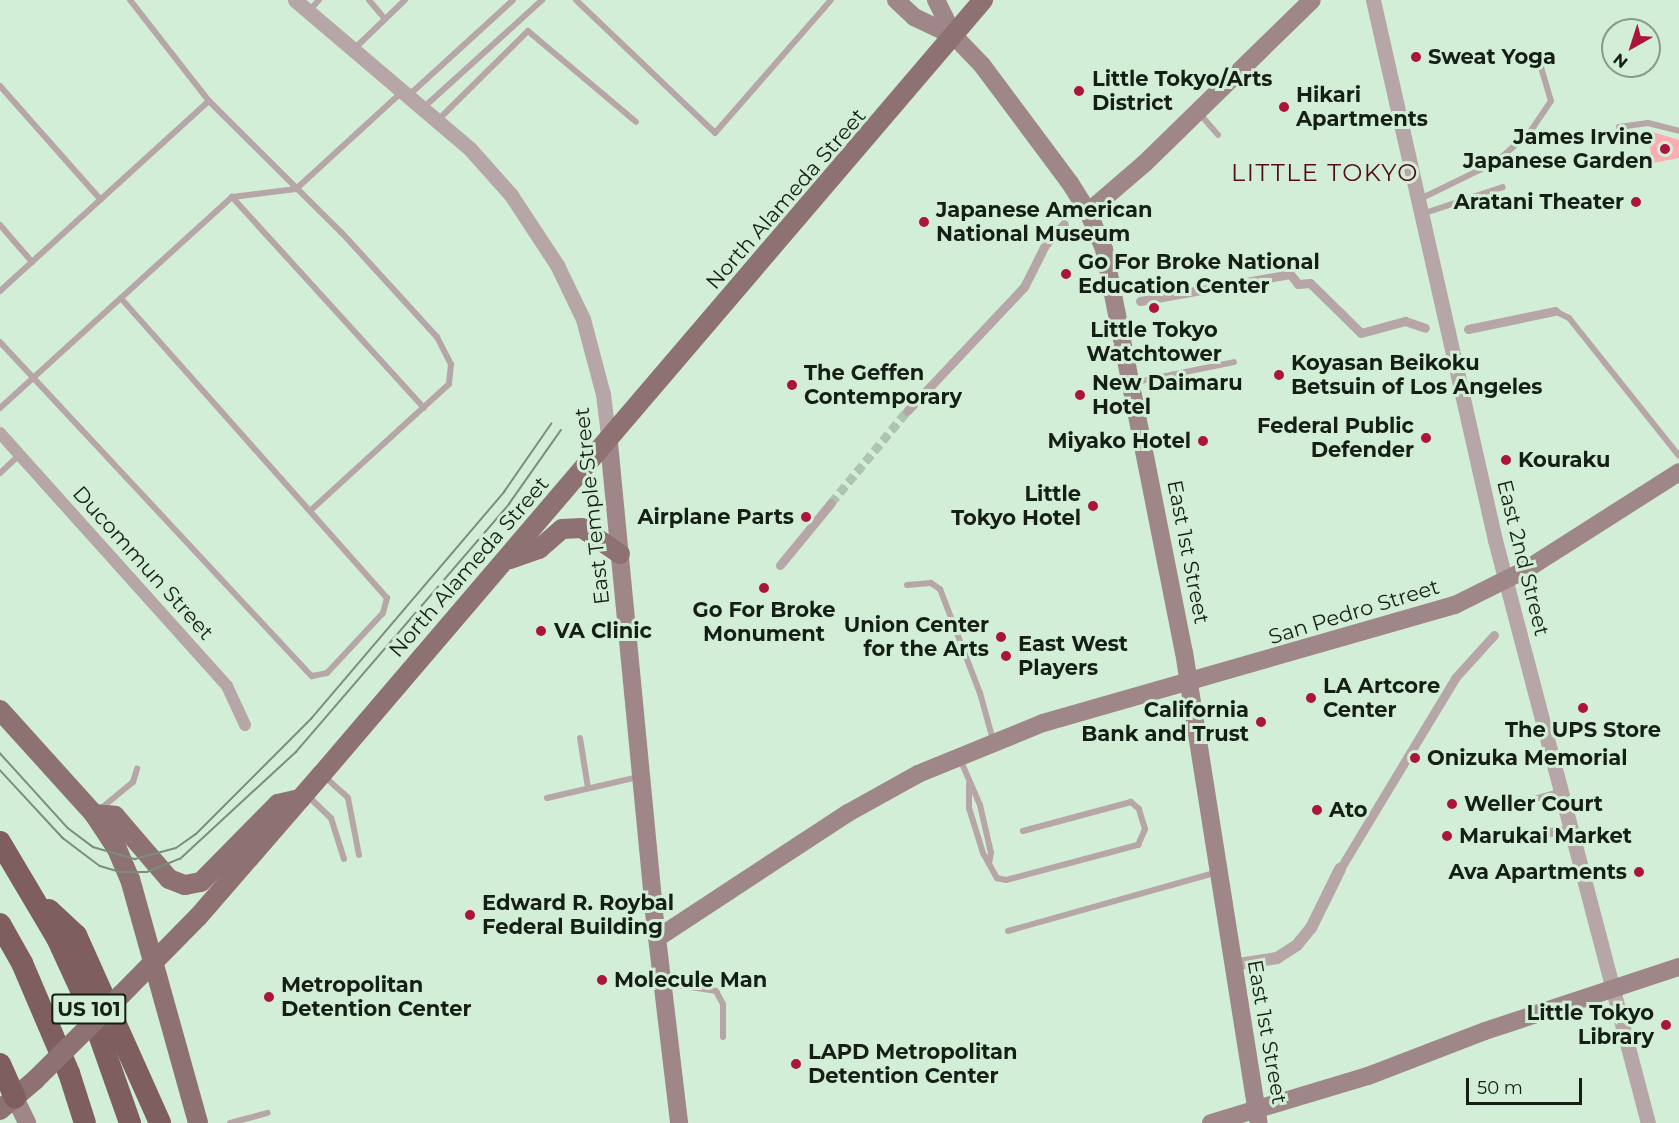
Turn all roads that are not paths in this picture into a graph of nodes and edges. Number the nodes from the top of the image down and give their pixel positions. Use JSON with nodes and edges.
{"nodes":[{"id":1,"x":130,"y":0,"type":"edge"},
{"id":2,"x":295,"y":0,"type":"edge"},
{"id":3,"x":369,"y":0,"type":"edge"},
{"id":4,"x":405,"y":0,"type":"edge"},
{"id":5,"x":513,"y":0,"type":"edge"},
{"id":6,"x":542,"y":0,"type":"edge"},
{"id":7,"x":576,"y":0,"type":"edge"},
{"id":8,"x":831,"y":0,"type":"edge"},
{"id":9,"x":896,"y":0,"type":"edge"},
{"id":10,"x":936,"y":0,"type":"edge"},
{"id":11,"x":983,"y":0,"type":"edge"},
{"id":12,"x":1311,"y":0,"type":"edge"},
{"id":13,"x":1373,"y":0,"type":"edge"},
{"id":14,"x":314,"y":6,"type":"edge"},
{"id":15,"x":384,"y":18,"type":"junction"},
{"id":16,"x":954,"y":36,"type":"junction"},
{"id":17,"x":353,"y":50,"type":"junction"},
{"id":18,"x":1538,"y":57,"type":"dead end"},
{"id":19,"x":0,"y":86,"type":"edge"},
{"id":20,"x":405,"y":94,"type":"junction"},
{"id":21,"x":210,"y":102,"type":"junction"},
{"id":22,"x":423,"y":108,"type":"junction"},
{"id":23,"x":1198,"y":112,"type":"junction"},
{"id":24,"x":437,"y":121,"type":"junction"},
{"id":25,"x":636,"y":122,"type":"dead end"},
{"id":26,"x":1619,"y":127,"type":"dead end"},
{"id":27,"x":1679,"y":131,"type":"edge"},
{"id":28,"x":1218,"y":135,"type":"dead end"},
{"id":29,"x":1503,"y":187,"type":"dead end"},
{"id":30,"x":296,"y":189,"type":"junction"},
{"id":31,"x":232,"y":197,"type":"junction"},
{"id":32,"x":101,"y":200,"type":"junction"},
{"id":33,"x":1420,"y":207,"type":"junction"},
{"id":34,"x":1088,"y":212,"type":"junction"},
{"id":35,"x":1064,"y":224,"type":"dead end"},
{"id":36,"x":0,"y":225,"type":"edge"},
{"id":37,"x":32,"y":262,"type":"junction"},
{"id":38,"x":0,"y":291,"type":"edge"},
{"id":39,"x":121,"y":298,"type":"junction"},
{"id":40,"x":1140,"y":301,"type":"dead end"},
{"id":41,"x":1555,"y":311,"type":"joint"},
{"id":42,"x":1425,"y":328,"type":"dead end"},
{"id":43,"x":1468,"y":329,"type":"dead end"},
{"id":44,"x":0,"y":342,"type":"edge"},
{"id":45,"x":1234,"y":362,"type":"dead end"},
{"id":46,"x":32,"y":378,"type":"junction"},
{"id":47,"x":1131,"y":383,"type":"junction"},
{"id":48,"x":0,"y":408,"type":"edge"},
{"id":49,"x":424,"y":408,"type":"junction"},
{"id":50,"x":907,"y":411,"type":"tunnel mouth"},
{"id":51,"x":0,"y":433,"type":"edge"},
{"id":52,"x":609,"y":442,"type":"junction"},
{"id":53,"x":20,"y":455,"type":"junction"},
{"id":54,"x":1679,"y":456,"type":"edge"},
{"id":55,"x":1679,"y":472,"type":"edge"},
{"id":56,"x":0,"y":473,"type":"edge"},
{"id":57,"x":831,"y":503,"type":"tunnel mouth"},
{"id":58,"x":310,"y":510,"type":"junction"},
{"id":59,"x":621,"y":554,"type":"junction"},
{"id":60,"x":507,"y":559,"type":"junction"},
{"id":61,"x":780,"y":565,"type":"dead end"},
{"id":62,"x":1506,"y":579,"type":"junction"},
{"id":63,"x":908,"y":585,"type":"dead end"},
{"id":64,"x":1494,"y":635,"type":"dead end"},
{"id":65,"x":1188,"y":683,"type":"junction"},
{"id":66,"x":0,"y":710,"type":"edge"},
{"id":67,"x":245,"y":725,"type":"dead end"},
{"id":68,"x":580,"y":738,"type":"dead end"},
{"id":69,"x":993,"y":741,"type":"junction"},
{"id":70,"x":959,"y":756,"type":"junction"},
{"id":71,"x":137,"y":769,"type":"dead end"},
{"id":72,"x":322,"y":774,"type":"junction"},
{"id":73,"x":642,"y":777,"type":"junction"},
{"id":74,"x":969,"y":784,"type":"junction"},
{"id":75,"x":588,"y":789,"type":"junction"},
{"id":76,"x":1563,"y":791,"type":"junction"},
{"id":77,"x":303,"y":796,"type":"junction"},
{"id":78,"x":547,"y":798,"type":"dead end"},
{"id":79,"x":1538,"y":798,"type":"dead end"},
{"id":80,"x":94,"y":814,"type":"junction"},
{"id":81,"x":1572,"y":829,"type":"junction"},
{"id":82,"x":1023,"y":831,"type":"dead end"},
{"id":83,"x":1535,"y":834,"type":"dead end"},
{"id":84,"x":0,"y":842,"type":"edge"},
{"id":85,"x":359,"y":855,"type":"dead end"},
{"id":86,"x":344,"y":859,"type":"dead end"},
{"id":87,"x":989,"y":863,"type":"junction"},
{"id":88,"x":1340,"y":868,"type":"joint"},
{"id":89,"x":1218,"y":872,"type":"junction"},
{"id":90,"x":37,"y":899,"type":"junction"},
{"id":91,"x":0,"y":924,"type":"edge"},
{"id":92,"x":1008,"y":931,"type":"dead end"},
{"id":93,"x":659,"y":937,"type":"junction"},
{"id":94,"x":152,"y":964,"type":"junction"},
{"id":95,"x":1232,"y":965,"type":"junction"},
{"id":96,"x":1679,"y":967,"type":"edge"},
{"id":97,"x":664,"y":983,"type":"junction"},
{"id":98,"x":1614,"y":990,"type":"junction"},
{"id":99,"x":723,"y":1037,"type":"dead end"},
{"id":100,"x":0,"y":1064,"type":"edge"},
{"id":101,"x":7,"y":1104,"type":"edge"},
{"id":102,"x":268,"y":1113,"type":"dead end"},
{"id":103,"x":1259,"y":1117,"type":"edge"},
{"id":104,"x":27,"y":1123,"type":"edge"},
{"id":105,"x":85,"y":1123,"type":"edge"},
{"id":106,"x":130,"y":1123,"type":"edge"},
{"id":107,"x":160,"y":1123,"type":"edge"},
{"id":108,"x":198,"y":1123,"type":"edge"},
{"id":109,"x":230,"y":1123,"type":"edge"},
{"id":110,"x":679,"y":1123,"type":"edge"},
{"id":111,"x":1211,"y":1123,"type":"edge"},
{"id":112,"x":1648,"y":1123,"type":"edge"}],
"edges":[{"from":1,"to":21,"type":"lane"},
{"from":2,"to":14,"type":"street","name":"East Temple Street"},
{"from":3,"to":15,"type":"lane"},
{"from":4,"to":15,"type":"lane"},
{"from":5,"to":20,"type":"lane"},
{"from":6,"to":22,"type":"lane"},
{"from":7,"to":8,"type":"lane"},
{"from":9,"to":16,"type":"main road","name":"East 1st Street"},
{"from":10,"to":16,"type":"main road","name":"East 1st Street"},
{"from":11,"to":16,"type":"main road","name":"North Alameda Street"},
{"from":12,"to":23,"type":"main road"},
{"from":13,"to":33,"type":"street","name":"East 2nd Street"},
{"from":14,"to":17,"type":"street","name":"East Temple Street"},
{"from":15,"to":17,"type":"lane"},
{"from":16,"to":34,"type":"main road","name":"East 1st Street"},
{"from":16,"to":52,"type":"main road","name":"North Alameda Street"},
{"from":17,"to":20,"type":"street","name":"East Temple Street"},
{"from":18,"to":33,"type":"lane"},
{"from":19,"to":32,"type":"lane"},
{"from":20,"to":22,"type":"street","name":"East Temple Street"},
{"from":20,"to":30,"type":"lane"},
{"from":21,"to":30,"type":"lane"},
{"from":21,"to":32,"type":"lane"},
{"from":22,"to":24,"type":"street","name":"East Temple Street"},
{"from":23,"to":28,"type":"lane"},
{"from":23,"to":34,"type":"main road"},
{"from":24,"to":25,"type":"lane"},
{"from":24,"to":52,"type":"street","name":"East Temple Street"},
{"from":26,"to":27,"type":"lane"},
{"from":29,"to":33,"type":"lane"},
{"from":30,"to":31,"type":"lane"},
{"from":30,"to":49,"type":"lane"},
{"from":31,"to":39,"type":"lane"},
{"from":31,"to":49,"type":"lane"},
{"from":32,"to":37,"type":"lane"},
{"from":33,"to":62,"type":"street","name":"East 2nd Street"},
{"from":34,"to":47,"type":"main road","name":"East 1st Street"},
{"from":35,"to":50,"type":"street"},
{"from":36,"to":37,"type":"lane"},
{"from":37,"to":38,"type":"lane"},
{"from":39,"to":46,"type":"lane"},
{"from":39,"to":58,"type":"lane"},
{"from":40,"to":42,"type":"street"},
{"from":41,"to":43,"type":"street"},
{"from":41,"to":54,"type":"lane"},
{"from":44,"to":46,"type":"lane"},
{"from":45,"to":47,"type":"lane"},
{"from":46,"to":48,"type":"lane"},
{"from":46,"to":58,"type":"lane"},
{"from":47,"to":65,"type":"main road","name":"East 1st Street"},
{"from":49,"to":58,"type":"lane"},
{"from":51,"to":53,"type":"street","name":"Ducommun Street"},
{"from":52,"to":59,"type":"main road","name":"East Temple Street"},
{"from":52,"to":60,"type":"main road","name":"North Alameda Street"},
{"from":53,"to":56,"type":"lane"},
{"from":53,"to":67,"type":"street","name":"Ducommun Street"},
{"from":55,"to":62,"type":"main road","name":"San Pedro Street"},
{"from":57,"to":61,"type":"street"},
{"from":59,"to":60,"type":"main road"},
{"from":59,"to":73,"type":"main road","name":"East Temple Street"},
{"from":60,"to":72,"type":"main road","name":"North Alameda Street"},
{"from":62,"to":65,"type":"main road","name":"San Pedro Street"},
{"from":62,"to":76,"type":"street","name":"East 2nd Street"},
{"from":63,"to":69,"type":"lane"},
{"from":64,"to":88,"type":"street"},
{"from":65,"to":69,"type":"main road","name":"San Pedro Street"},
{"from":65,"to":89,"type":"main road","name":"East 1st Street"},
{"from":66,"to":80,"type":"main road"},
{"from":68,"to":75,"type":"lane"},
{"from":69,"to":70,"type":"main road","name":"San Pedro Street"},
{"from":70,"to":74,"type":"lane"},
{"from":70,"to":93,"type":"main road","name":"San Pedro Street"},
{"from":71,"to":80,"type":"lane"},
{"from":72,"to":77,"type":"main road","name":"North Alameda Street"},
{"from":72,"to":85,"type":"lane"},
{"from":73,"to":75,"type":"lane"},
{"from":73,"to":93,"type":"main road","name":"East Temple Street"},
{"from":74,"to":87,"type":"lane"},
{"from":74,"to":87,"type":"lane"},
{"from":75,"to":78,"type":"lane"},
{"from":76,"to":79,"type":"lane"},
{"from":76,"to":81,"type":"street","name":"East 2nd Street"},
{"from":77,"to":80,"type":"main road"},
{"from":77,"to":86,"type":"lane"},
{"from":77,"to":94,"type":"main road","name":"North Alameda Street"},
{"from":80,"to":94,"type":"main road"},
{"from":81,"to":83,"type":"street"},
{"from":81,"to":98,"type":"street","name":"East 2nd Street"},
{"from":82,"to":87,"type":"lane"},
{"from":84,"to":90,"type":"highway","number":"US 101"},
{"from":88,"to":95,"type":"street"},
{"from":89,"to":92,"type":"lane"},
{"from":89,"to":95,"type":"main road","name":"East 1st Street"},
{"from":90,"to":106,"type":"highway","number":"US 101"},
{"from":90,"to":107,"type":"highway"},
{"from":91,"to":105,"type":"highway","number":"US 101"},
{"from":93,"to":97,"type":"main road","name":"East Temple Street"},
{"from":94,"to":101,"type":"main road","name":"North Alameda Street","bridge":true},
{"from":94,"to":108,"type":"main road"},
{"from":95,"to":103,"type":"main road","name":"East 1st Street"},
{"from":96,"to":98,"type":"main road"},
{"from":97,"to":99,"type":"lane"},
{"from":97,"to":110,"type":"main road","name":"East Temple Street"},
{"from":98,"to":103,"type":"main road"},
{"from":98,"to":112,"type":"street","name":"East 2nd Street"},
{"from":100,"to":101,"type":"highway"},
{"from":101,"to":104,"type":"main road"},
{"from":102,"to":109,"type":"lane"},
{"from":103,"to":111,"type":"main road"}]}
